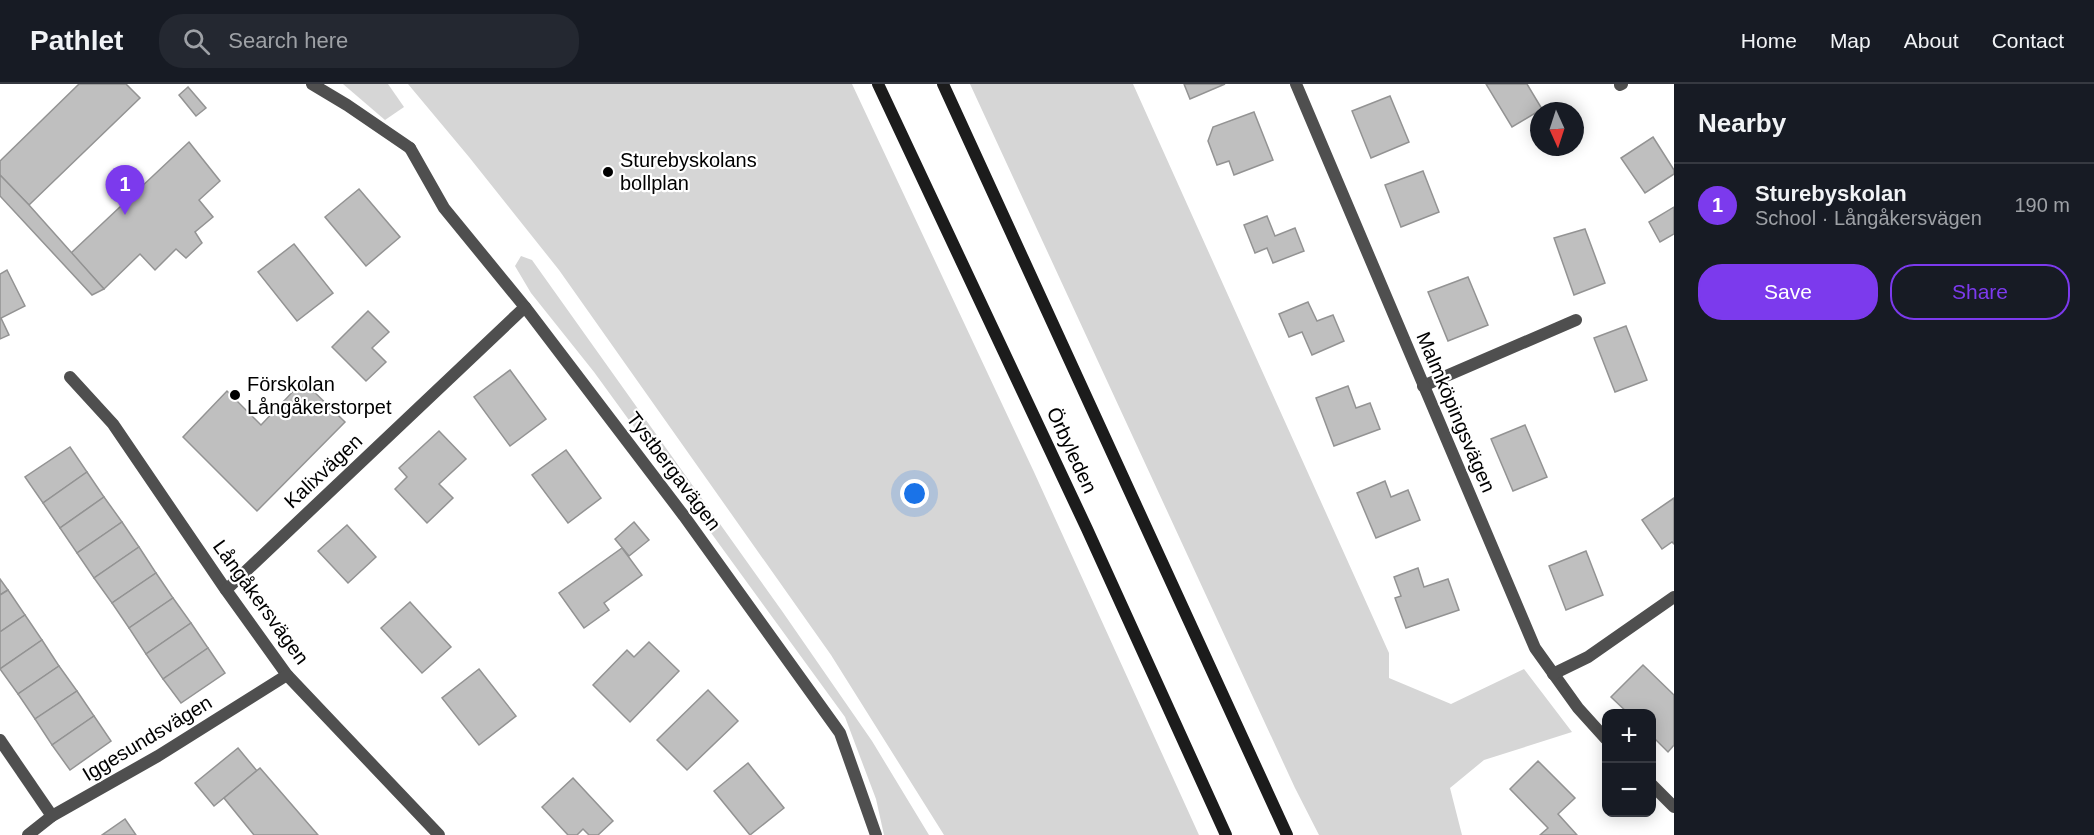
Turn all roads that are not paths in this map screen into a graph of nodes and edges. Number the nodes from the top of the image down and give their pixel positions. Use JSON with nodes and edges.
{"nodes":[{"id":1,"x":312,"y":84,"type":"edge"},
{"id":2,"x":879,"y":84,"type":"edge"},
{"id":3,"x":943,"y":84,"type":"edge"},
{"id":4,"x":1296,"y":84,"type":"edge"},
{"id":5,"x":525,"y":307,"type":"junction"},
{"id":6,"x":1576,"y":320,"type":"dead end"},
{"id":7,"x":70,"y":376,"type":"dead end"},
{"id":8,"x":1423,"y":386,"type":"junction"},
{"id":9,"x":226,"y":590,"type":"junction"},
{"id":10,"x":1674,"y":597,"type":"edge"},
{"id":11,"x":1553,"y":674,"type":"junction"},
{"id":12,"x":287,"y":675,"type":"junction"},
{"id":13,"x":1602,"y":735,"type":"edge"},
{"id":14,"x":0,"y":740,"type":"edge"},
{"id":15,"x":1656,"y":789,"type":"edge"},
{"id":16,"x":1674,"y":807,"type":"edge"},
{"id":17,"x":52,"y":816,"type":"junction"},
{"id":18,"x":28,"y":835,"type":"edge"},
{"id":19,"x":439,"y":835,"type":"edge"},
{"id":20,"x":876,"y":835,"type":"edge"},
{"id":21,"x":1226,"y":835,"type":"edge"},
{"id":22,"x":1287,"y":835,"type":"edge"}],
"edges":[{"from":1,"to":5,"type":"street","name":"Tystbergavägen"},
{"from":2,"to":21,"type":"main road","name":"Örbyleden"},
{"from":3,"to":22,"type":"main road","name":"Örbyleden"},
{"from":4,"to":8,"type":"street","name":"Malmköpingsvägen"},
{"from":5,"to":9,"type":"street","name":"Kalixvägen"},
{"from":5,"to":20,"type":"street","name":"Tystbergavägen"},
{"from":6,"to":8,"type":"street"},
{"from":7,"to":9,"type":"street","name":"Långåkersvägen"},
{"from":8,"to":11,"type":"street","name":"Malmköpingsvägen"},
{"from":9,"to":12,"type":"street","name":"Långåkersvägen"},
{"from":10,"to":11,"type":"street"},
{"from":11,"to":13,"type":"street","name":"Malmköpingsvägen"},
{"from":12,"to":17,"type":"street","name":"Iggesundsvägen"},
{"from":12,"to":19,"type":"street","name":"Långåkersvägen"},
{"from":14,"to":17,"type":"street"},
{"from":15,"to":16,"type":"street"},
{"from":17,"to":18,"type":"street","name":"Iggesundsvägen"}]}
